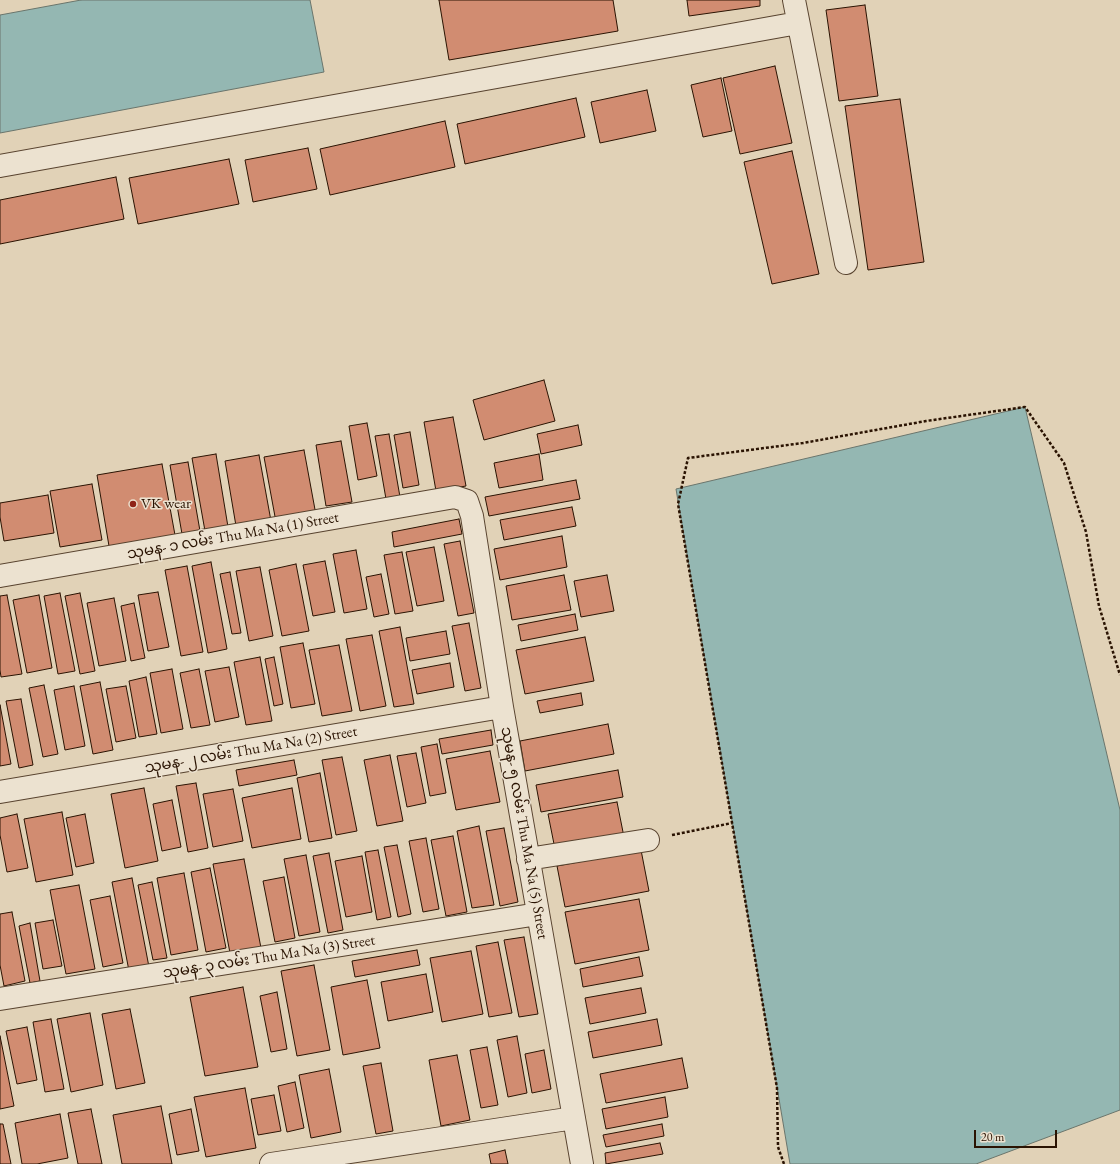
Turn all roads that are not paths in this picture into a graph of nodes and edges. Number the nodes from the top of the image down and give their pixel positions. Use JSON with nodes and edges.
{"nodes":[{"id":1,"x":794,"y":0,"type":"edge"},
{"id":2,"x":798,"y":23,"type":"junction"},
{"id":3,"x":0,"y":166,"type":"edge"},
{"id":4,"x":846,"y":262,"type":"dead end"},
{"id":5,"x":466,"y":501,"type":"joint"},
{"id":6,"x":0,"y":576,"type":"edge"},
{"id":7,"x":502,"y":707,"type":"junction"},
{"id":8,"x":0,"y":792,"type":"edge"},
{"id":9,"x":648,"y":840,"type":"road end"},
{"id":10,"x":528,"y":859,"type":"junction"},
{"id":11,"x":538,"y":914,"type":"junction"},
{"id":12,"x":0,"y":999,"type":"edge"},
{"id":13,"x":574,"y":1118,"type":"junction"},
{"id":14,"x":271,"y":1164,"type":"edge"},
{"id":15,"x":582,"y":1164,"type":"edge"}],
"edges":[{"from":1,"to":2,"type":"street"},
{"from":2,"to":3,"type":"street"},
{"from":2,"to":4,"type":"street"},
{"from":5,"to":6,"type":"street","name":"သုမန- ၁ လမ်း Thu Ma Na (1) Street"},
{"from":5,"to":7,"type":"street","name":"သုမန- ၅ လမ်း Thu Ma Na (5) Street"},
{"from":7,"to":8,"type":"street","name":"သုမန- ၂ လမ်း Thu Ma Na (2) Street"},
{"from":7,"to":10,"type":"street","name":"သုမန- ၅ လမ်း Thu Ma Na (5) Street"},
{"from":9,"to":10,"type":"street"},
{"from":10,"to":11,"type":"street","name":"သုမန- ၅ လမ်း Thu Ma Na (5) Street"},
{"from":11,"to":12,"type":"street","name":"သုမန- ၃ လမ်း Thu Ma Na (3) Street"},
{"from":11,"to":13,"type":"street","name":"သုမန- ၅ လမ်း Thu Ma Na (5) Street"},
{"from":13,"to":14,"type":"street"},
{"from":13,"to":15,"type":"street","name":"သုမန- ၅ လမ်း Thu Ma Na (5) Street"}]}
